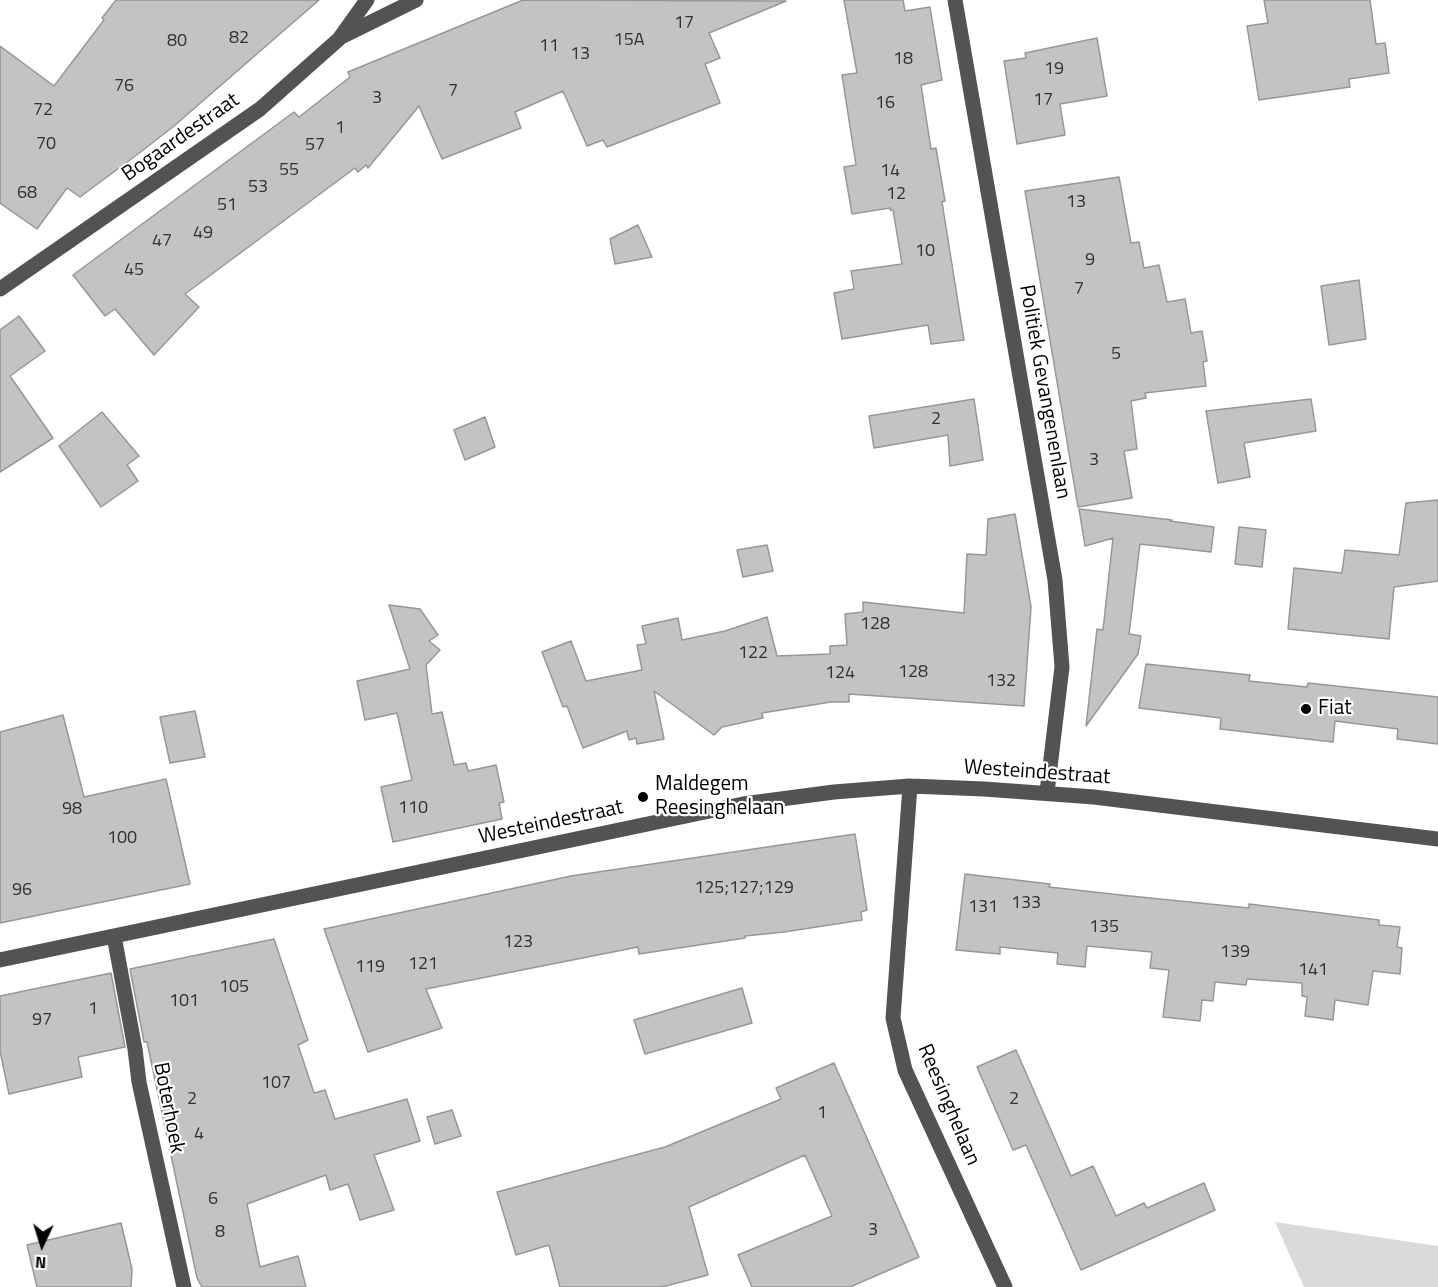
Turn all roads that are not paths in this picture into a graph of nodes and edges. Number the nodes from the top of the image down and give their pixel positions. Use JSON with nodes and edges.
{"nodes":[{"id":1,"x":367,"y":0,"type":"edge"},
{"id":2,"x":416,"y":0,"type":"edge"},
{"id":3,"x":955,"y":0,"type":"edge"},
{"id":4,"x":339,"y":39,"type":"junction"},
{"id":5,"x":0,"y":290,"type":"edge"},
{"id":6,"x":910,"y":786,"type":"junction"},
{"id":7,"x":1047,"y":792,"type":"junction"},
{"id":8,"x":1438,"y":839,"type":"edge"},
{"id":9,"x":114,"y":936,"type":"junction"},
{"id":10,"x":0,"y":960,"type":"edge"},
{"id":11,"x":184,"y":1287,"type":"edge"},
{"id":12,"x":1005,"y":1287,"type":"edge"}],
"edges":[{"from":1,"to":4,"type":"street","name":"Bogaardestraat"},
{"from":2,"to":4,"type":"street"},
{"from":3,"to":7,"type":"street","name":"Politiek Gevangenenlaan"},
{"from":4,"to":5,"type":"street","name":"Bogaardestraat"},
{"from":6,"to":7,"type":"street","name":"Westeindestraat"},
{"from":6,"to":9,"type":"street","name":"Westeindestraat"},
{"from":6,"to":12,"type":"street","name":"Reesinghelaan"},
{"from":7,"to":8,"type":"street","name":"Westeindestraat"},
{"from":9,"to":10,"type":"street","name":"Westeindestraat"},
{"from":9,"to":11,"type":"street","name":"Boterhoek"}]}
